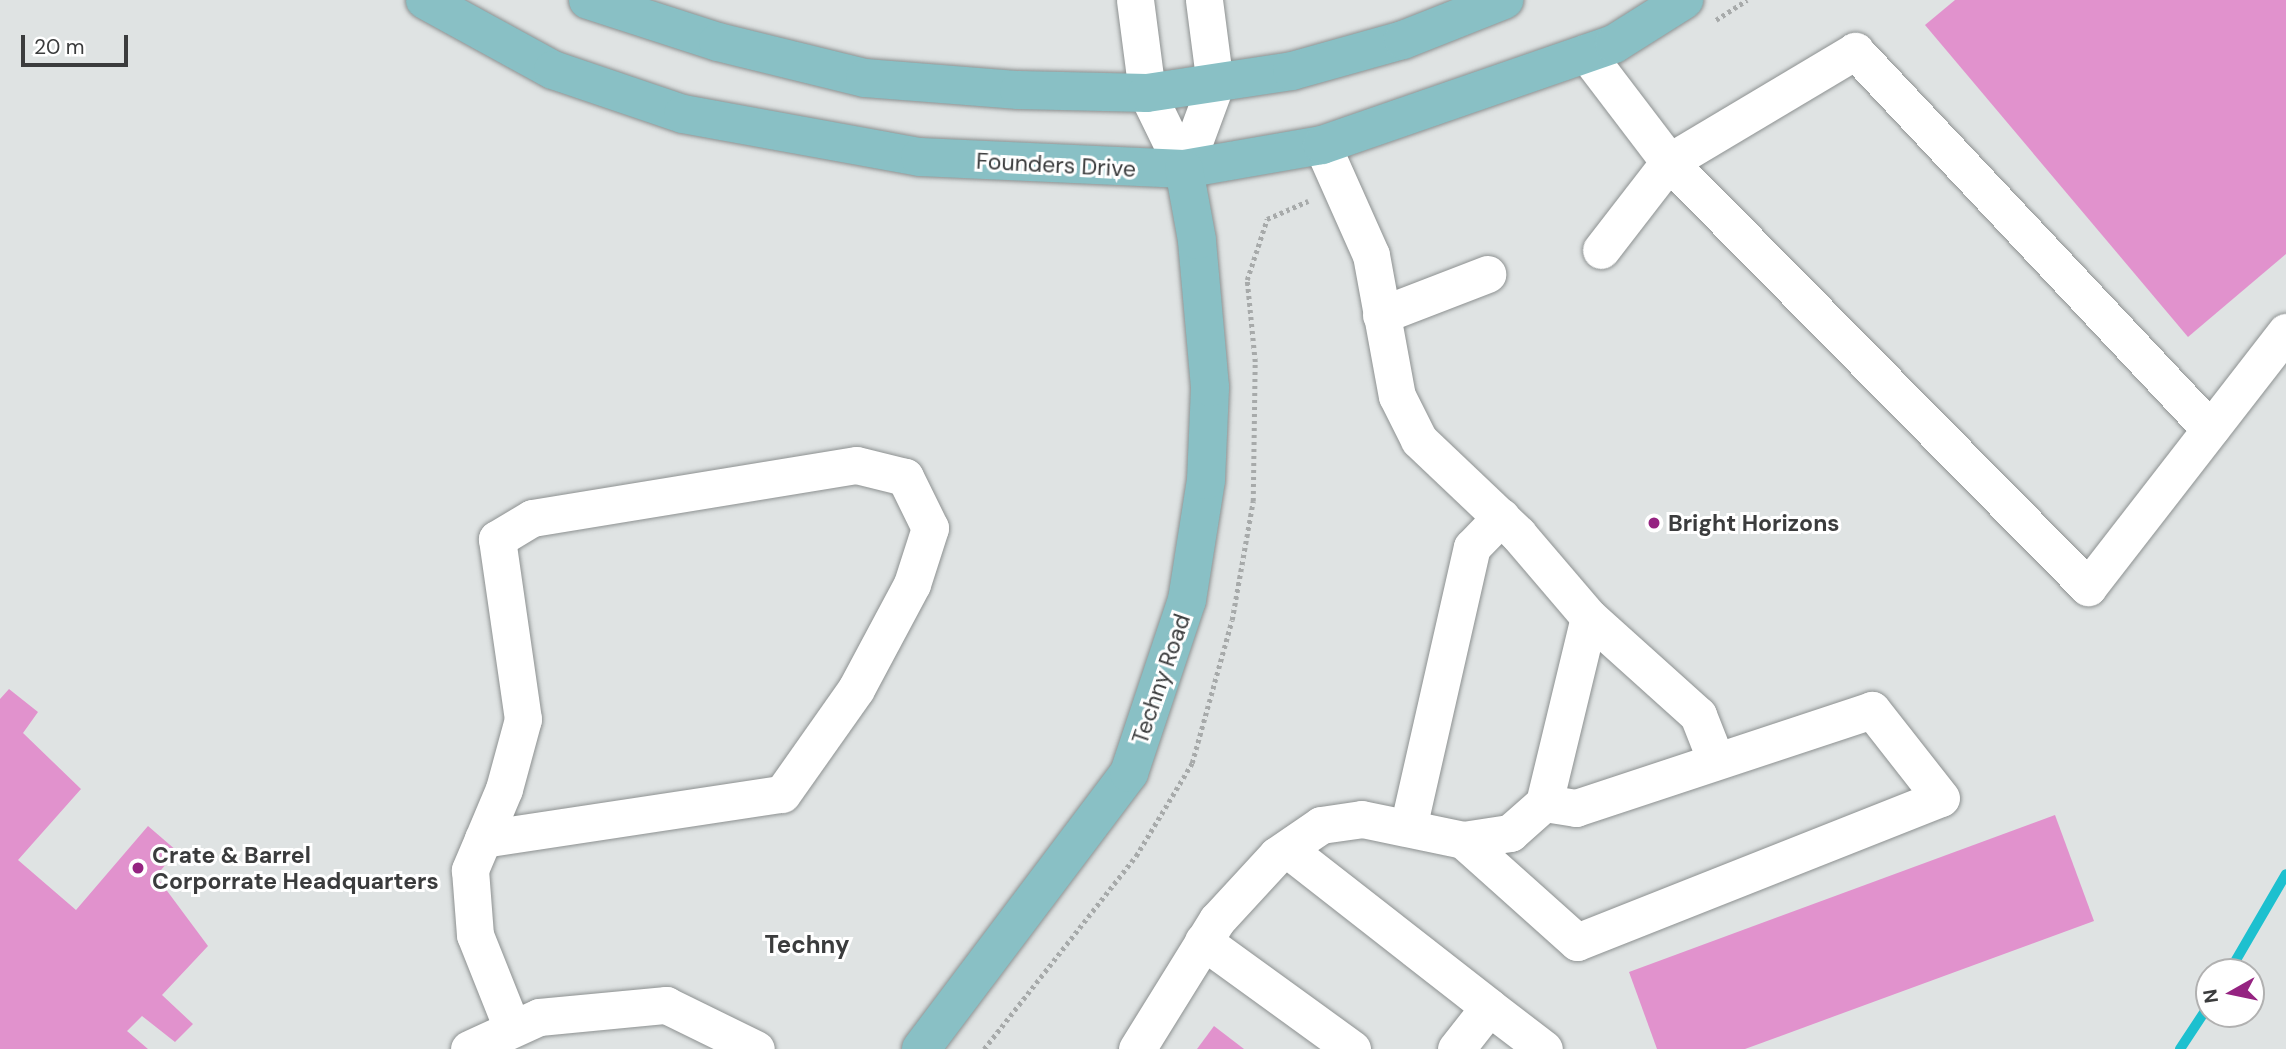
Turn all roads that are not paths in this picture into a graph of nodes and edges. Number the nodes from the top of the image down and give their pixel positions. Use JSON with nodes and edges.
{"nodes":[{"id":1,"x":425,"y":0,"type":"edge"},
{"id":2,"x":588,"y":0,"type":"edge"},
{"id":3,"x":1135,"y":0,"type":"edge"},
{"id":4,"x":1203,"y":0,"type":"edge"},
{"id":5,"x":1504,"y":0,"type":"edge"},
{"id":6,"x":1696,"y":12,"type":"edge"},
{"id":7,"x":1586,"y":53,"type":"junction"},
{"id":8,"x":1215,"y":85,"type":"junction"},
{"id":9,"x":1147,"y":93,"type":"junction"},
{"id":10,"x":1322,"y":145,"type":"junction"},
{"id":11,"x":1669,"y":162,"type":"junction"},
{"id":12,"x":1184,"y":169,"type":"junction"},
{"id":13,"x":1601,"y":250,"type":"dead end"},
{"id":14,"x":1487,"y":274,"type":"dead end"},
{"id":15,"x":1381,"y":315,"type":"junction"},
{"id":16,"x":2286,"y":332,"type":"edge"},
{"id":17,"x":2210,"y":429,"type":"junction"},
{"id":18,"x":1501,"y":517,"type":"junction"},
{"id":19,"x":1588,"y":617,"type":"junction"},
{"id":20,"x":1716,"y":761,"type":"junction"},
{"id":21,"x":1544,"y":803,"type":"junction"},
{"id":22,"x":1408,"y":828,"type":"junction"},
{"id":23,"x":483,"y":839,"type":"junction"},
{"id":24,"x":1463,"y":839,"type":"junction"},
{"id":25,"x":1287,"y":849,"type":"junction"},
{"id":26,"x":1203,"y":941,"type":"junction"},
{"id":27,"x":1489,"y":1007,"type":"junction"},
{"id":28,"x":512,"y":1028,"type":"junction"},
{"id":29,"x":469,"y":1049,"type":"edge"},
{"id":30,"x":756,"y":1049,"type":"edge"},
{"id":31,"x":920,"y":1049,"type":"edge"},
{"id":32,"x":1138,"y":1049,"type":"edge"},
{"id":33,"x":1352,"y":1049,"type":"edge"},
{"id":34,"x":1457,"y":1049,"type":"edge"},
{"id":35,"x":1544,"y":1049,"type":"edge"}],
"edges":[{"from":1,"to":12,"type":"main road","name":"Founders Drive"},
{"from":2,"to":9,"type":"main road"},
{"from":3,"to":9,"type":"street"},
{"from":4,"to":8,"type":"street"},
{"from":5,"to":8,"type":"main road"},
{"from":6,"to":7,"type":"main road","name":"Founders Drive"},
{"from":7,"to":10,"type":"main road","name":"Founders Drive"},
{"from":7,"to":11,"type":"street"},
{"from":8,"to":9,"type":"main road"},
{"from":8,"to":12,"type":"street"},
{"from":9,"to":12,"type":"street"},
{"from":10,"to":12,"type":"main road","name":"Founders Drive"},
{"from":10,"to":15,"type":"street"},
{"from":11,"to":13,"type":"street"},
{"from":11,"to":17,"type":"street"},
{"from":11,"to":17,"type":"street"},
{"from":12,"to":31,"type":"main road","name":"Techny Road"},
{"from":14,"to":15,"type":"street"},
{"from":15,"to":18,"type":"street"},
{"from":16,"to":17,"type":"street"},
{"from":18,"to":19,"type":"street"},
{"from":18,"to":22,"type":"street"},
{"from":19,"to":20,"type":"street"},
{"from":19,"to":21,"type":"street"},
{"from":20,"to":21,"type":"street"},
{"from":20,"to":24,"type":"street"},
{"from":21,"to":24,"type":"street"},
{"from":22,"to":24,"type":"street"},
{"from":22,"to":25,"type":"street"},
{"from":23,"to":23,"type":"street"},
{"from":23,"to":28,"type":"street"},
{"from":25,"to":26,"type":"street"},
{"from":25,"to":27,"type":"street"},
{"from":26,"to":32,"type":"street"},
{"from":26,"to":33,"type":"street"},
{"from":27,"to":34,"type":"street"},
{"from":27,"to":35,"type":"street"},
{"from":28,"to":29,"type":"street"},
{"from":28,"to":30,"type":"street"}]}
